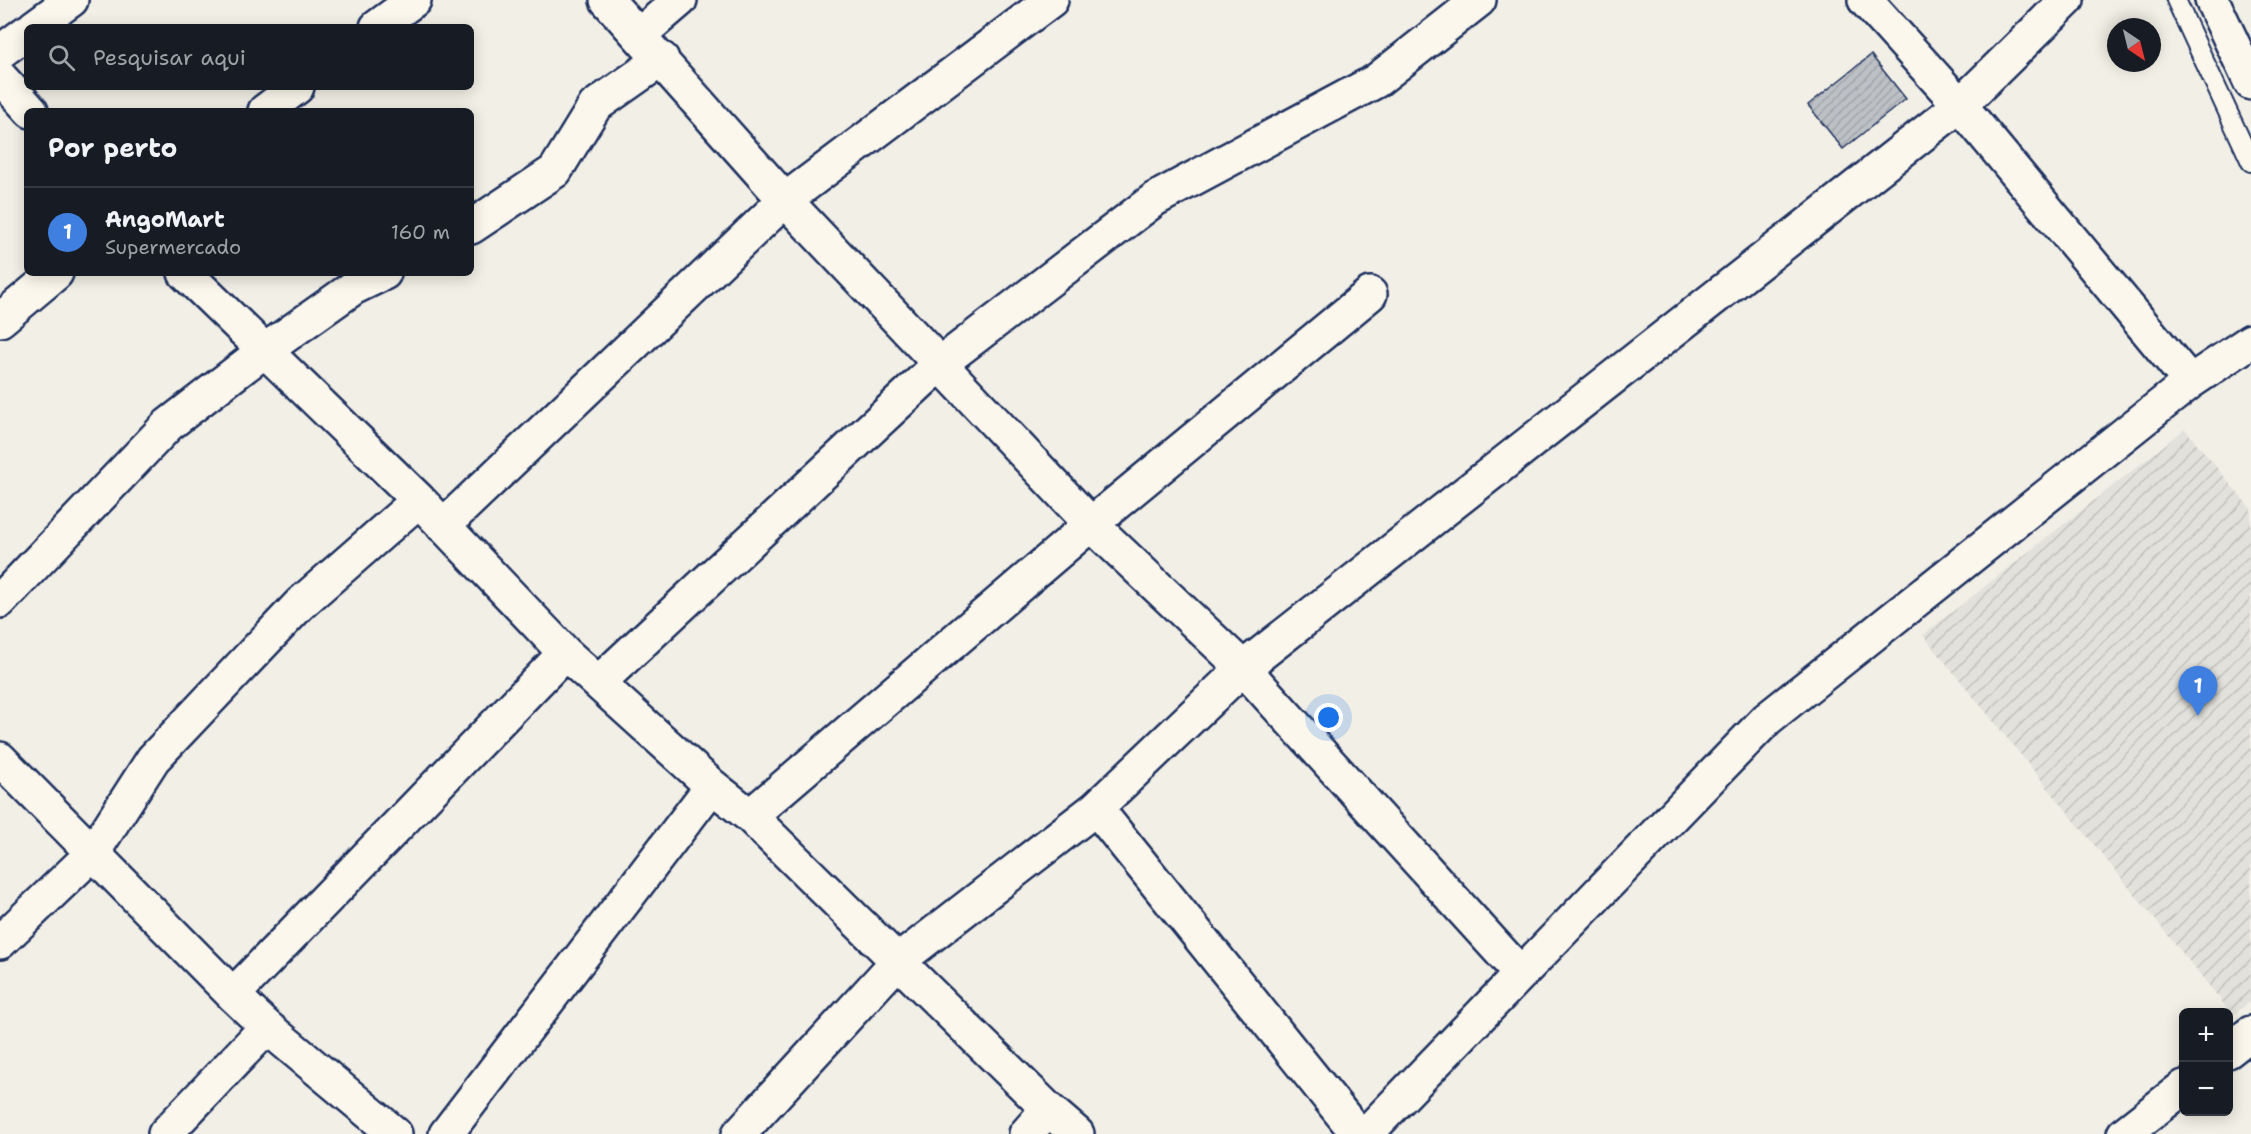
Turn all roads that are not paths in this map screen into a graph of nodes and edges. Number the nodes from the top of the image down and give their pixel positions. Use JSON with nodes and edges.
{"nodes":[{"id":1,"x":71,"y":0,"type":"edge"},
{"id":2,"x":414,"y":0,"type":"edge"},
{"id":3,"x":607,"y":0,"type":"edge"},
{"id":4,"x":680,"y":0,"type":"edge"},
{"id":5,"x":1052,"y":0,"type":"edge"},
{"id":6,"x":1479,"y":0,"type":"edge"},
{"id":7,"x":1865,"y":0,"type":"edge"},
{"id":8,"x":2067,"y":0,"type":"edge"},
{"id":9,"x":2176,"y":0,"type":"edge"},
{"id":10,"x":2212,"y":0,"type":"edge"},
{"id":11,"x":38,"y":24,"type":"edge"},
{"id":12,"x":382,"y":24,"type":"edge"},
{"id":13,"x":24,"y":34,"type":"edge"},
{"id":14,"x":639,"y":35,"type":"junction"},
{"id":15,"x":0,"y":52,"type":"edge"},
{"id":16,"x":662,"y":59,"type":"junction"},
{"id":17,"x":0,"y":77,"type":"edge"},
{"id":18,"x":2251,"y":83,"type":"edge"},
{"id":19,"x":293,"y":90,"type":"edge"},
{"id":20,"x":1960,"y":105,"type":"junction"},
{"id":21,"x":28,"y":108,"type":"edge"},
{"id":22,"x":269,"y":108,"type":"edge"},
{"id":23,"x":2251,"y":162,"type":"edge"},
{"id":24,"x":785,"y":200,"type":"junction"},
{"id":25,"x":474,"y":225,"type":"edge"},
{"id":26,"x":52,"y":276,"type":"edge"},
{"id":27,"x":188,"y":276,"type":"edge"},
{"id":28,"x":378,"y":276,"type":"edge"},
{"id":29,"x":1370,"y":294,"type":"dead end"},
{"id":30,"x":0,"y":320,"type":"edge"},
{"id":31,"x":2251,"y":341,"type":"edge"},
{"id":32,"x":264,"y":351,"type":"junction"},
{"id":33,"x":941,"y":363,"type":"junction"},
{"id":34,"x":2190,"y":382,"type":"junction"},
{"id":35,"x":418,"y":500,"type":"junction"},
{"id":36,"x":1091,"y":524,"type":"junction"},
{"id":37,"x":443,"y":526,"type":"junction"},
{"id":38,"x":0,"y":601,"type":"edge"},
{"id":39,"x":565,"y":653,"type":"junction"},
{"id":40,"x":1243,"y":668,"type":"junction"},
{"id":41,"x":598,"y":684,"type":"junction"},
{"id":42,"x":0,"y":759,"type":"edge"},
{"id":43,"x":712,"y":786,"type":"junction"},
{"id":44,"x":1096,"y":808,"type":"junction"},
{"id":45,"x":750,"y":816,"type":"junction"},
{"id":46,"x":92,"y":854,"type":"junction"},
{"id":47,"x":0,"y":942,"type":"edge"},
{"id":48,"x":897,"y":962,"type":"junction"},
{"id":49,"x":1520,"y":973,"type":"junction"},
{"id":50,"x":233,"y":994,"type":"junction"},
{"id":51,"x":267,"y":1027,"type":"junction"},
{"id":52,"x":2251,"y":1033,"type":"edge"},
{"id":53,"x":2233,"y":1048,"type":"edge"},
{"id":54,"x":2179,"y":1091,"type":"edge"},
{"id":55,"x":1048,"y":1109,"type":"junction"},
{"id":56,"x":165,"y":1134,"type":"edge"},
{"id":57,"x":394,"y":1134,"type":"edge"},
{"id":58,"x":446,"y":1134,"type":"edge"},
{"id":59,"x":739,"y":1134,"type":"edge"},
{"id":60,"x":1026,"y":1134,"type":"edge"},
{"id":61,"x":1077,"y":1134,"type":"edge"},
{"id":62,"x":1358,"y":1134,"type":"edge"},
{"id":63,"x":1366,"y":1134,"type":"edge"},
{"id":64,"x":2124,"y":1134,"type":"edge"}],
"edges":[{"from":1,"to":11,"type":"main road"},
{"from":2,"to":12,"type":"main road"},
{"from":3,"to":14,"type":"main road"},
{"from":4,"to":14,"type":"main road"},
{"from":5,"to":24,"type":"main road"},
{"from":6,"to":33,"type":"main road"},
{"from":7,"to":20,"type":"main road"},
{"from":8,"to":20,"type":"main road"},
{"from":9,"to":23,"type":"lane"},
{"from":10,"to":18,"type":"main road"},
{"from":13,"to":15,"type":"main road"},
{"from":14,"to":16,"type":"main road"},
{"from":16,"to":24,"type":"main road"},
{"from":16,"to":25,"type":"main road"},
{"from":17,"to":21,"type":"main road"},
{"from":19,"to":22,"type":"main road"},
{"from":20,"to":34,"type":"main road"},
{"from":20,"to":40,"type":"main road"},
{"from":24,"to":33,"type":"main road"},
{"from":24,"to":37,"type":"main road"},
{"from":26,"to":30,"type":"main road"},
{"from":27,"to":32,"type":"main road"},
{"from":28,"to":32,"type":"main road"},
{"from":29,"to":36,"type":"main road"},
{"from":31,"to":34,"type":"main road"},
{"from":32,"to":35,"type":"main road"},
{"from":32,"to":38,"type":"main road"},
{"from":33,"to":36,"type":"main road"},
{"from":33,"to":41,"type":"main road"},
{"from":34,"to":49,"type":"main road"},
{"from":35,"to":37,"type":"main road"},
{"from":35,"to":46,"type":"main road"},
{"from":36,"to":40,"type":"main road"},
{"from":36,"to":45,"type":"main road"},
{"from":37,"to":39,"type":"main road"},
{"from":39,"to":41,"type":"main road"},
{"from":39,"to":50,"type":"main road"},
{"from":40,"to":44,"type":"main road"},
{"from":40,"to":49,"type":"main road"},
{"from":41,"to":43,"type":"main road"},
{"from":42,"to":46,"type":"main road"},
{"from":43,"to":45,"type":"main road"},
{"from":43,"to":58,"type":"main road"},
{"from":44,"to":48,"type":"main road"},
{"from":44,"to":62,"type":"main road"},
{"from":45,"to":48,"type":"main road"},
{"from":46,"to":47,"type":"main road"},
{"from":46,"to":50,"type":"main road"},
{"from":48,"to":55,"type":"main road"},
{"from":48,"to":59,"type":"main road"},
{"from":49,"to":63,"type":"main road"},
{"from":50,"to":51,"type":"main road"},
{"from":51,"to":56,"type":"main road"},
{"from":51,"to":57,"type":"main road"},
{"from":52,"to":53,"type":"main road"},
{"from":54,"to":64,"type":"main road"},
{"from":55,"to":60,"type":"main road"},
{"from":55,"to":61,"type":"main road"}]}
